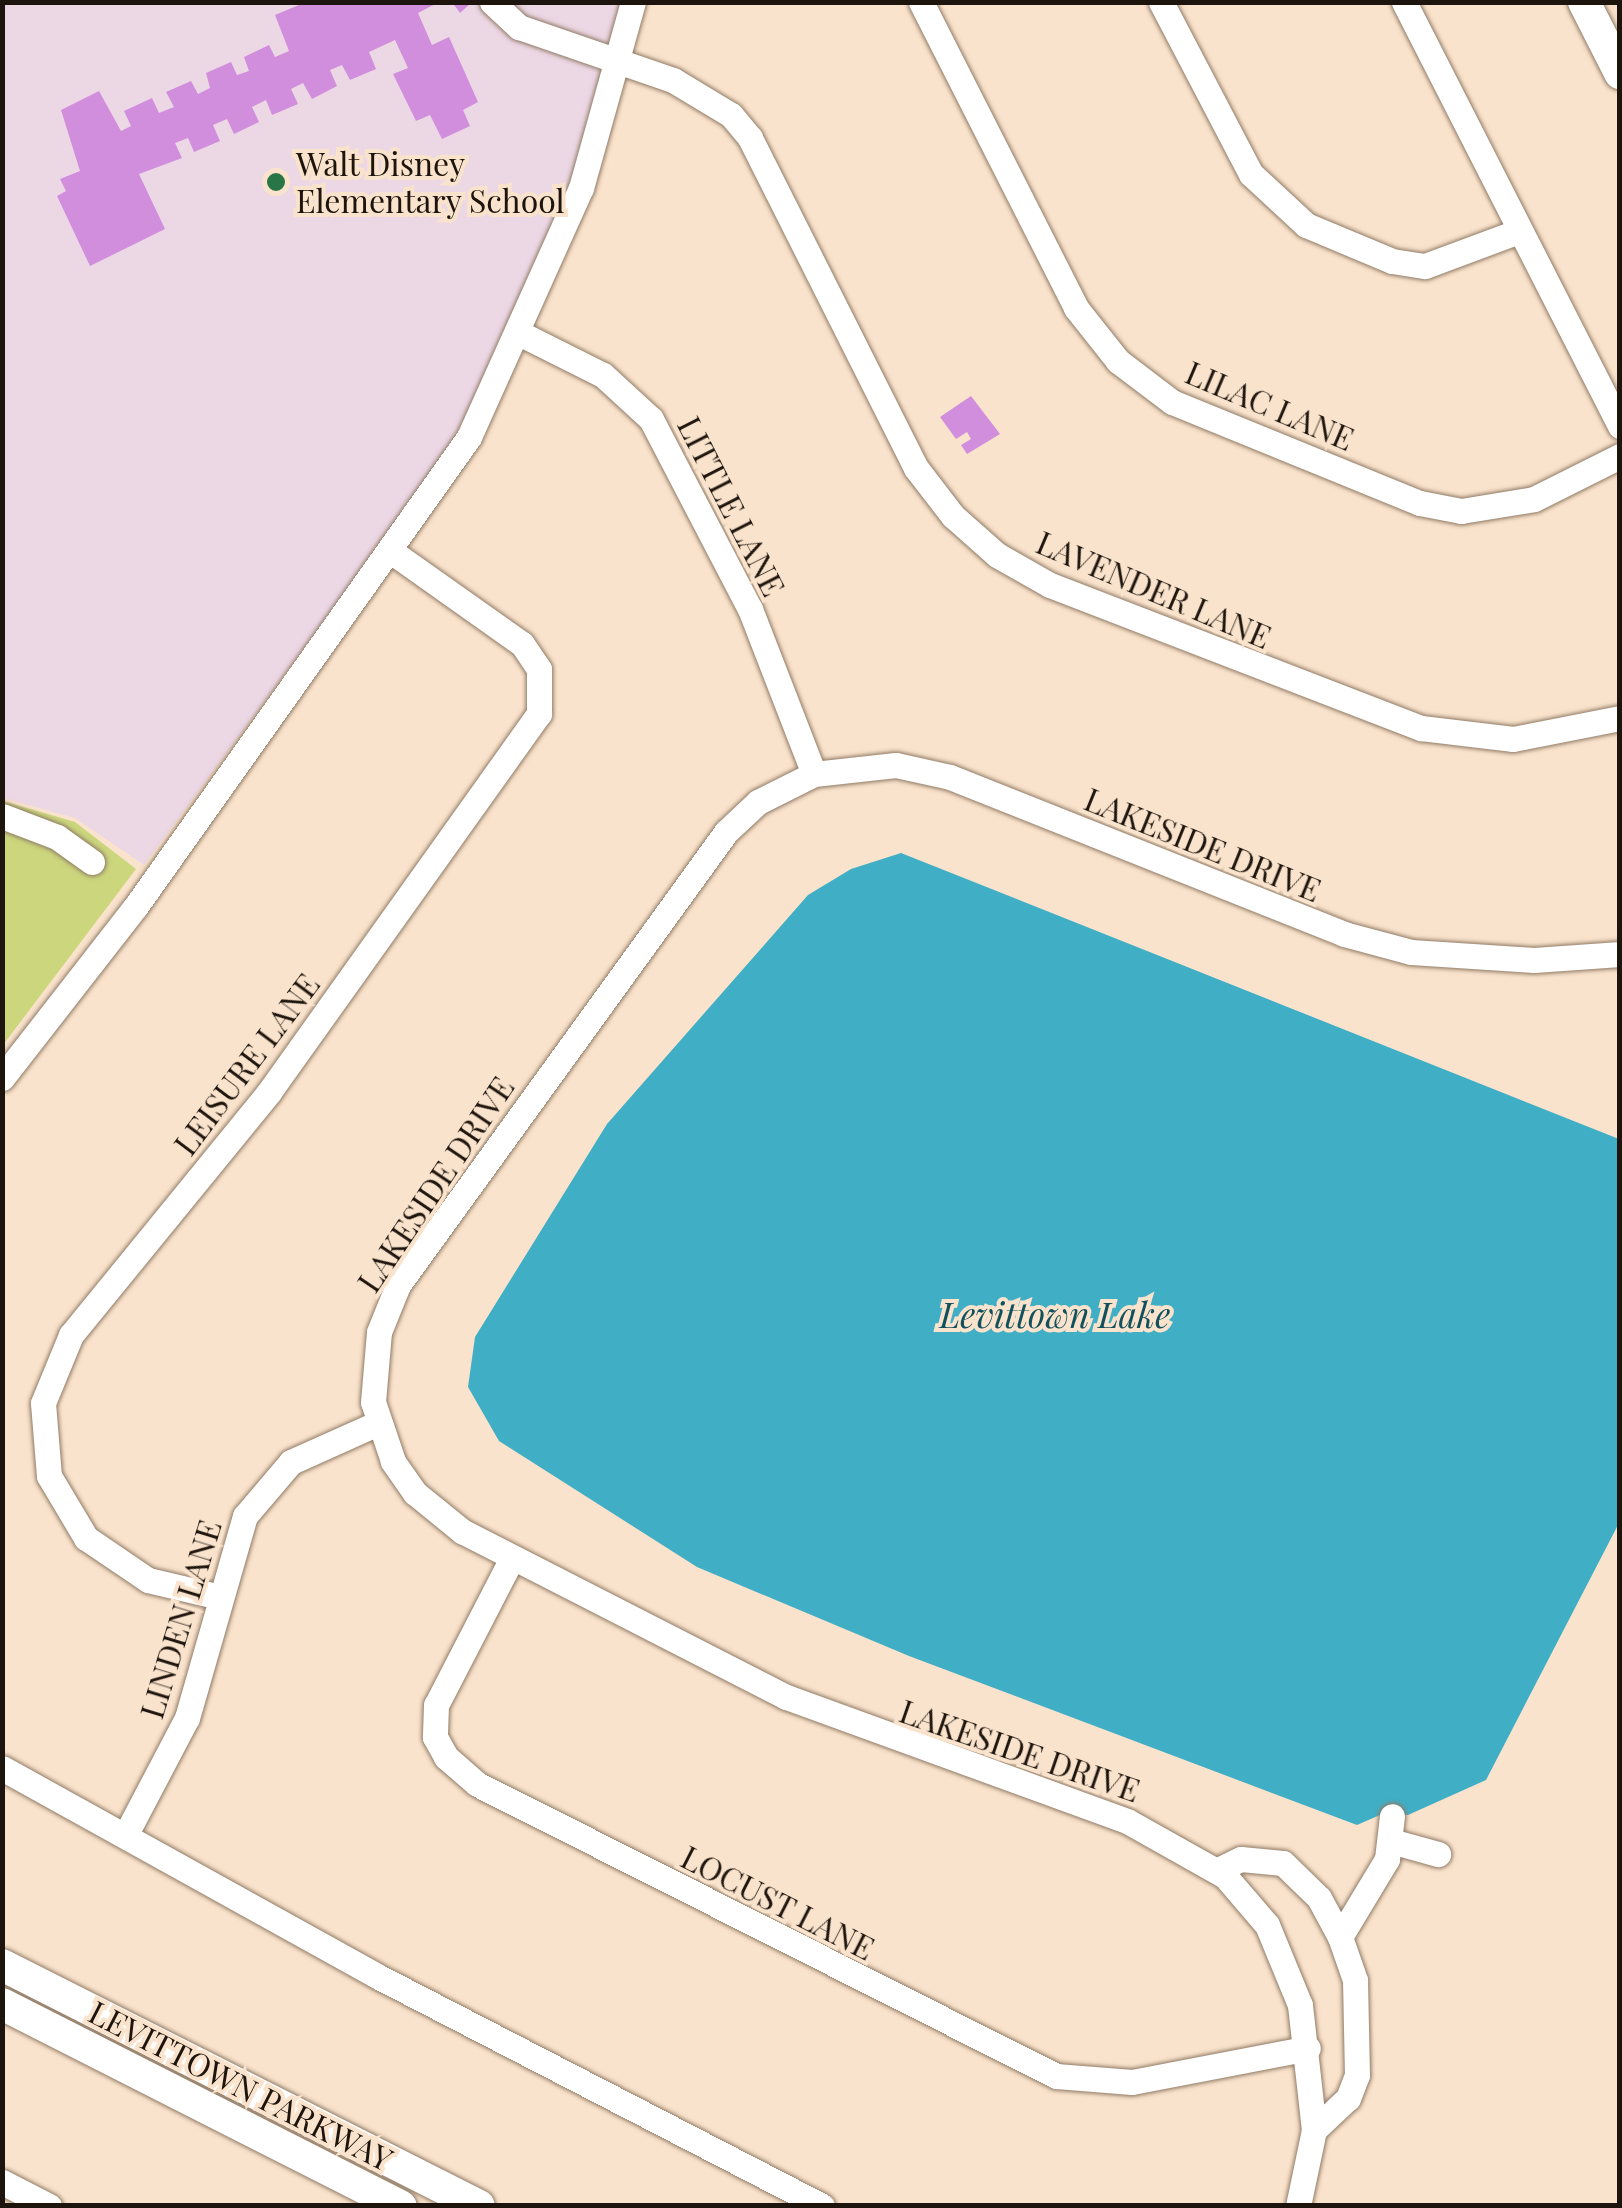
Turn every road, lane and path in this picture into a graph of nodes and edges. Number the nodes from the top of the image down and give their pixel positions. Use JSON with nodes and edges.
{"nodes":[{"id":1,"x":492,"y":2,"type":"edge"},
{"id":2,"x":633,"y":2,"type":"edge"},
{"id":3,"x":921,"y":2,"type":"edge"},
{"id":4,"x":1161,"y":2,"type":"edge"},
{"id":5,"x":1404,"y":2,"type":"edge"},
{"id":6,"x":1584,"y":2,"type":"edge"},
{"id":7,"x":617,"y":65,"type":"junction"},
{"id":8,"x":1620,"y":73,"type":"edge"},
{"id":9,"x":1520,"y":231,"type":"junction"},
{"id":10,"x":517,"y":332,"type":"junction"},
{"id":11,"x":1620,"y":426,"type":"edge"},
{"id":12,"x":1620,"y":456,"type":"edge"},
{"id":13,"x":392,"y":552,"type":"junction"},
{"id":14,"x":1620,"y":718,"type":"edge"},
{"id":15,"x":814,"y":774,"type":"junction"},
{"id":16,"x":2,"y":816,"type":"edge"},
{"id":17,"x":92,"y":862,"type":"dead end"},
{"id":18,"x":1620,"y":954,"type":"edge"},
{"id":19,"x":2,"y":1078,"type":"edge"},
{"id":20,"x":378,"y":1423,"type":"junction"},
{"id":21,"x":512,"y":1558,"type":"junction"},
{"id":22,"x":220,"y":1597,"type":"junction"},
{"id":23,"x":2,"y":1768,"type":"edge"},
{"id":24,"x":126,"y":1834,"type":"junction"},
{"id":25,"x":1438,"y":1854,"type":"dead end"},
{"id":26,"x":1218,"y":1870,"type":"junction"},
{"id":27,"x":1340,"y":1936,"type":"junction"},
{"id":28,"x":2,"y":1964,"type":"edge"},
{"id":29,"x":2,"y":2004,"type":"edge"},
{"id":30,"x":1308,"y":2048,"type":"junction"},
{"id":31,"x":1314,"y":2130,"type":"junction"},
{"id":32,"x":2,"y":2182,"type":"edge"},
{"id":33,"x":48,"y":2206,"type":"edge"},
{"id":34,"x":401,"y":2206,"type":"edge"},
{"id":35,"x":478,"y":2206,"type":"edge"},
{"id":36,"x":822,"y":2206,"type":"edge"},
{"id":37,"x":1298,"y":2206,"type":"edge"}],
"edges":[{"from":1,"to":7,"type":"street","name":"LAVENDER LANE"},
{"from":2,"to":7,"type":"street"},
{"from":3,"to":12,"type":"street","name":"LILAC LANE"},
{"from":4,"to":9,"type":"street"},
{"from":5,"to":9,"type":"street"},
{"from":6,"to":8,"type":"main road"},
{"from":7,"to":10,"type":"street"},
{"from":7,"to":14,"type":"street","name":"LAVENDER LANE"},
{"from":9,"to":11,"type":"street"},
{"from":10,"to":13,"type":"street"},
{"from":10,"to":15,"type":"street","name":"LITTLE LANE"},
{"from":13,"to":19,"type":"street"},
{"from":13,"to":22,"type":"street","name":"LEISURE LANE"},
{"from":15,"to":18,"type":"street","name":"LAKESIDE DRIVE"},
{"from":15,"to":20,"type":"street","name":"LAKESIDE DRIVE"},
{"from":16,"to":17,"type":"street"},
{"from":20,"to":21,"type":"street","name":"LAKESIDE DRIVE"},
{"from":20,"to":22,"type":"street","name":"LINDEN LANE"},
{"from":21,"to":26,"type":"street","name":"LAKESIDE DRIVE"},
{"from":21,"to":30,"type":"street","name":"LOCUST LANE"},
{"from":22,"to":24,"type":"street","name":"LINDEN LANE"},
{"from":23,"to":24,"type":"street"},
{"from":24,"to":36,"type":"street"},
{"from":25,"to":27,"type":"street"},
{"from":26,"to":27,"type":"street"},
{"from":26,"to":30,"type":"street","name":"LAKESIDE DRIVE"},
{"from":27,"to":31,"type":"street"},
{"from":28,"to":35,"type":"main road","name":"LEVITTOWN PARKWAY"},
{"from":29,"to":34,"type":"main road","name":"LEVITTOWN PARKWAY"},
{"from":30,"to":31,"type":"street","name":"LAKESIDE DRIVE"},
{"from":31,"to":37,"type":"street","name":"LAKESIDE DRIVE"},
{"from":32,"to":33,"type":"street"}]}
